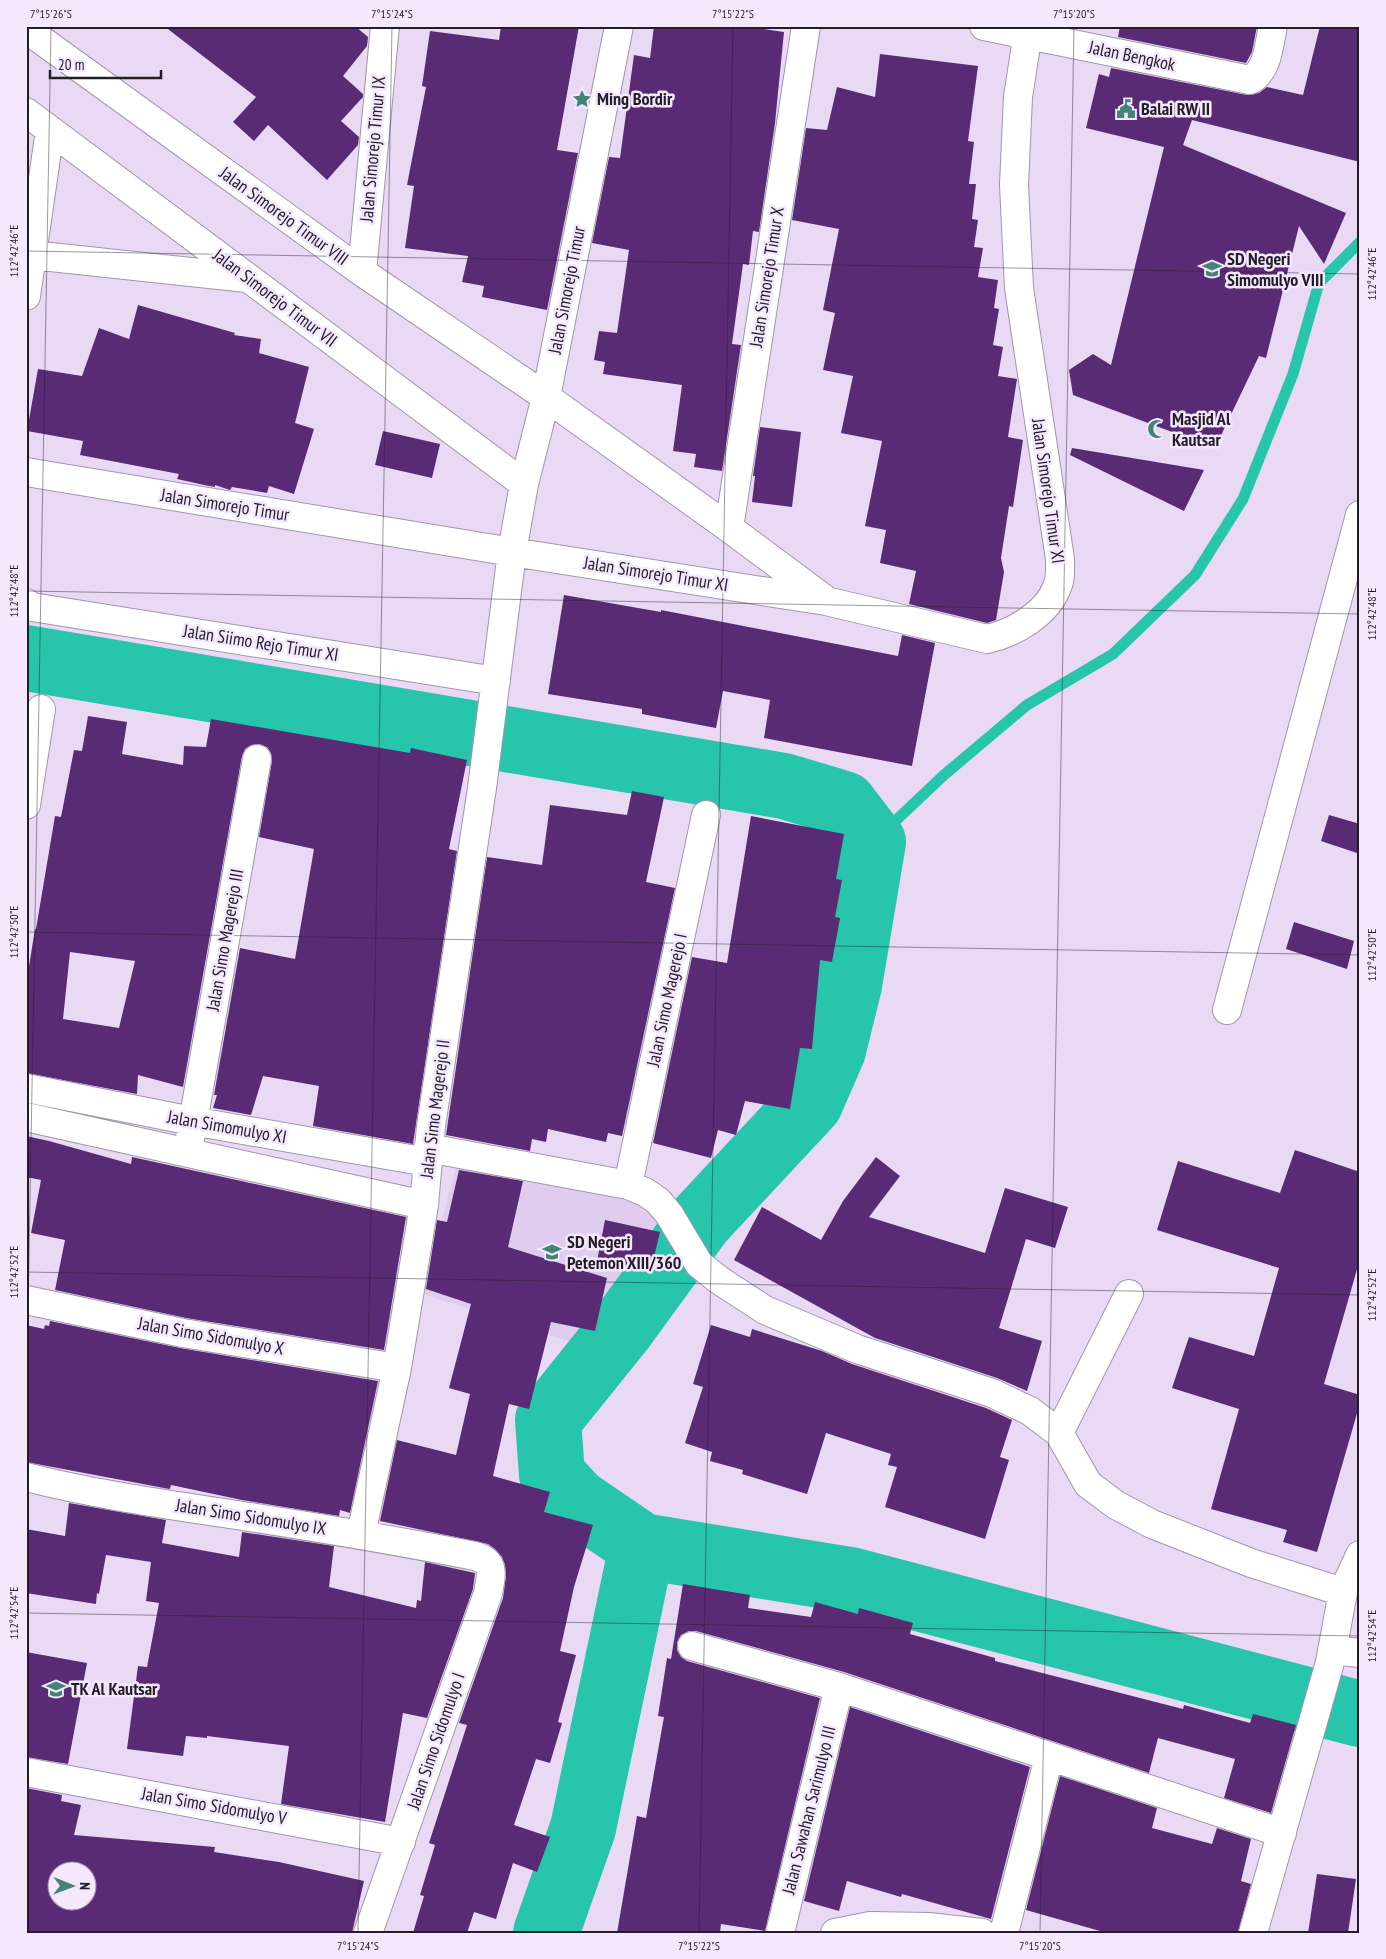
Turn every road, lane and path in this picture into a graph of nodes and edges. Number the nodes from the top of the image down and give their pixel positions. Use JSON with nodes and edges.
{"nodes":[{"id":1,"x":385,"y":26,"type":"edge"},
{"id":2,"x":619,"y":26,"type":"edge"},
{"id":3,"x":806,"y":26,"type":"edge"},
{"id":4,"x":984,"y":26,"type":"edge"},
{"id":5,"x":1273,"y":26,"type":"edge"},
{"id":6,"x":26,"y":29,"type":"edge"},
{"id":7,"x":1028,"y":30,"type":"edge"},
{"id":8,"x":26,"y":112,"type":"edge"},
{"id":9,"x":50,"y":130,"type":"junction"},
{"id":10,"x":32,"y":255,"type":"junction"},
{"id":11,"x":362,"y":272,"type":"junction"},
{"id":12,"x":249,"y":278,"type":"junction"},
{"id":13,"x":26,"y":296,"type":"edge"},
{"id":14,"x":546,"y":397,"type":"junction"},
{"id":15,"x":26,"y":472,"type":"edge"},
{"id":16,"x":524,"y":484,"type":"junction"},
{"id":17,"x":1360,"y":515,"type":"edge"},
{"id":18,"x":729,"y":528,"type":"junction"},
{"id":19,"x":512,"y":552,"type":"junction"},
{"id":20,"x":826,"y":600,"type":"junction"},
{"id":21,"x":26,"y":603,"type":"edge"},
{"id":22,"x":496,"y":681,"type":"junction"},
{"id":23,"x":41,"y":709,"type":"dead end"},
{"id":24,"x":256,"y":758,"type":"dead end"},
{"id":25,"x":26,"y":805,"type":"edge"},
{"id":26,"x":706,"y":815,"type":"dead end"},
{"id":27,"x":1228,"y":1010,"type":"dead end"},
{"id":28,"x":26,"y":1088,"type":"edge"},
{"id":29,"x":90,"y":1101,"type":"junction"},
{"id":30,"x":26,"y":1117,"type":"edge"},
{"id":31,"x":192,"y":1122,"type":"junction"},
{"id":32,"x":84,"y":1130,"type":"junction"},
{"id":33,"x":188,"y":1154,"type":"junction"},
{"id":34,"x":428,"y":1155,"type":"junction"},
{"id":35,"x":628,"y":1185,"type":"junction"},
{"id":36,"x":424,"y":1205,"type":"junction"},
{"id":37,"x":1129,"y":1294,"type":"dead end"},
{"id":38,"x":26,"y":1300,"type":"edge"},
{"id":39,"x":397,"y":1368,"type":"junction"},
{"id":40,"x":1059,"y":1433,"type":"junction"},
{"id":41,"x":26,"y":1477,"type":"edge"},
{"id":42,"x":361,"y":1534,"type":"junction"},
{"id":43,"x":1360,"y":1555,"type":"edge"},
{"id":44,"x":475,"y":1556,"type":"joint"},
{"id":45,"x":1343,"y":1592,"type":"junction"},
{"id":46,"x":692,"y":1646,"type":"dead end"},
{"id":47,"x":1360,"y":1653,"type":"edge"},
{"id":48,"x":1331,"y":1656,"type":"junction"},
{"id":49,"x":839,"y":1688,"type":"junction"},
{"id":50,"x":1049,"y":1757,"type":"junction"},
{"id":51,"x":26,"y":1772,"type":"edge"},
{"id":52,"x":1282,"y":1833,"type":"junction"},
{"id":53,"x":401,"y":1842,"type":"junction"},
{"id":54,"x":368,"y":1933,"type":"edge"},
{"id":55,"x":780,"y":1933,"type":"edge"},
{"id":56,"x":835,"y":1933,"type":"edge"},
{"id":57,"x":982,"y":1933,"type":"edge"},
{"id":58,"x":1004,"y":1933,"type":"edge"},
{"id":59,"x":1253,"y":1933,"type":"edge"}],
"edges":[{"from":1,"to":11,"type":"street","name":"Jalan Simorejo Timur IX"},
{"from":2,"to":14,"type":"street","name":"Jalan Simorejo Timur"},
{"from":3,"to":18,"type":"street","name":"Jalan Simorejo Timur X"},
{"from":4,"to":7,"type":"street","name":"Jalan Bengkok"},
{"from":5,"to":7,"type":"street","name":"Jalan Bengkok"},
{"from":6,"to":11,"type":"street","name":"Jalan Simorejo Timur VIII"},
{"from":7,"to":20,"type":"street","name":"Jalan Simorejo Timur XI"},
{"from":8,"to":9,"type":"street","name":"Jalan Simorejo Timur VII"},
{"from":9,"to":10,"type":"street"},
{"from":9,"to":12,"type":"street","name":"Jalan Simorejo Timur VII"},
{"from":10,"to":12,"type":"street"},
{"from":10,"to":13,"type":"street"},
{"from":11,"to":14,"type":"street","name":"Jalan Simorejo Timur VIII"},
{"from":12,"to":16,"type":"street","name":"Jalan Simorejo Timur VII"},
{"from":14,"to":16,"type":"street","name":"Jalan Simorejo Timur"},
{"from":14,"to":18,"type":"street"},
{"from":15,"to":19,"type":"street","name":"Jalan Simorejo Timur"},
{"from":16,"to":19,"type":"street","name":"Jalan Simorejo Timur"},
{"from":17,"to":27,"type":"street"},
{"from":18,"to":20,"type":"street"},
{"from":19,"to":20,"type":"street","name":"Jalan Simorejo Timur XI"},
{"from":19,"to":22,"type":"street","name":"Jalan Simorejo Timur"},
{"from":21,"to":22,"type":"street","name":"Jalan Siimo Rejo Timur XI"},
{"from":22,"to":34,"type":"street","name":"Jalan Simo Magerejo II"},
{"from":23,"to":25,"type":"street"},
{"from":24,"to":31,"type":"street","name":"Jalan Simo Magerejo III"},
{"from":26,"to":35,"type":"street","name":"Jalan Simo Magerejo I"},
{"from":28,"to":29,"type":"street","name":"Jalan Simomulyo XI"},
{"from":29,"to":31,"type":"street","name":"Jalan Simomulyo XI"},
{"from":29,"to":32,"type":"street"},
{"from":30,"to":32,"type":"street","name":"Jalan Simomulyo XI"},
{"from":31,"to":33,"type":"street","name":"Jalan Simo Magerejo III"},
{"from":31,"to":34,"type":"street","name":"Jalan Simomulyo XI"},
{"from":32,"to":33,"type":"street","name":"Jalan Simomulyo XI"},
{"from":33,"to":36,"type":"street","name":"Jalan Simomulyo XI"},
{"from":34,"to":35,"type":"street","name":"Jalan Simomulyo XI"},
{"from":34,"to":36,"type":"street","name":"Jalan Simo Magerejo II"},
{"from":35,"to":40,"type":"street","name":"Jalan Simomulyo XI"},
{"from":36,"to":39,"type":"street","name":"Jalan Simo Magerejo II"},
{"from":37,"to":40,"type":"street"},
{"from":38,"to":39,"type":"street","name":"Jalan Simo Sidomulyo X"},
{"from":39,"to":42,"type":"street","name":"Jalan Simo Magerejo II"},
{"from":40,"to":45,"type":"street"},
{"from":41,"to":42,"type":"street","name":"Jalan Simo Sidomulyo IX"},
{"from":42,"to":44,"type":"street","name":"Jalan Simo Sidomulyo IX"},
{"from":43,"to":45,"type":"street"},
{"from":44,"to":53,"type":"street","name":"Jalan Simo Sidomulyo I"},
{"from":45,"to":48,"type":"street"},
{"from":46,"to":49,"type":"street"},
{"from":47,"to":48,"type":"street"},
{"from":48,"to":52,"type":"street"},
{"from":49,"to":50,"type":"street"},
{"from":49,"to":55,"type":"street","name":"Jalan Sawahan Sarimulyo III"},
{"from":50,"to":52,"type":"street"},
{"from":50,"to":58,"type":"street"},
{"from":51,"to":53,"type":"street","name":"Jalan Simo Sidomulyo V"},
{"from":52,"to":59,"type":"street"},
{"from":53,"to":54,"type":"street","name":"Jalan Simo Sidomulyo I"},
{"from":56,"to":57,"type":"street"}]}
